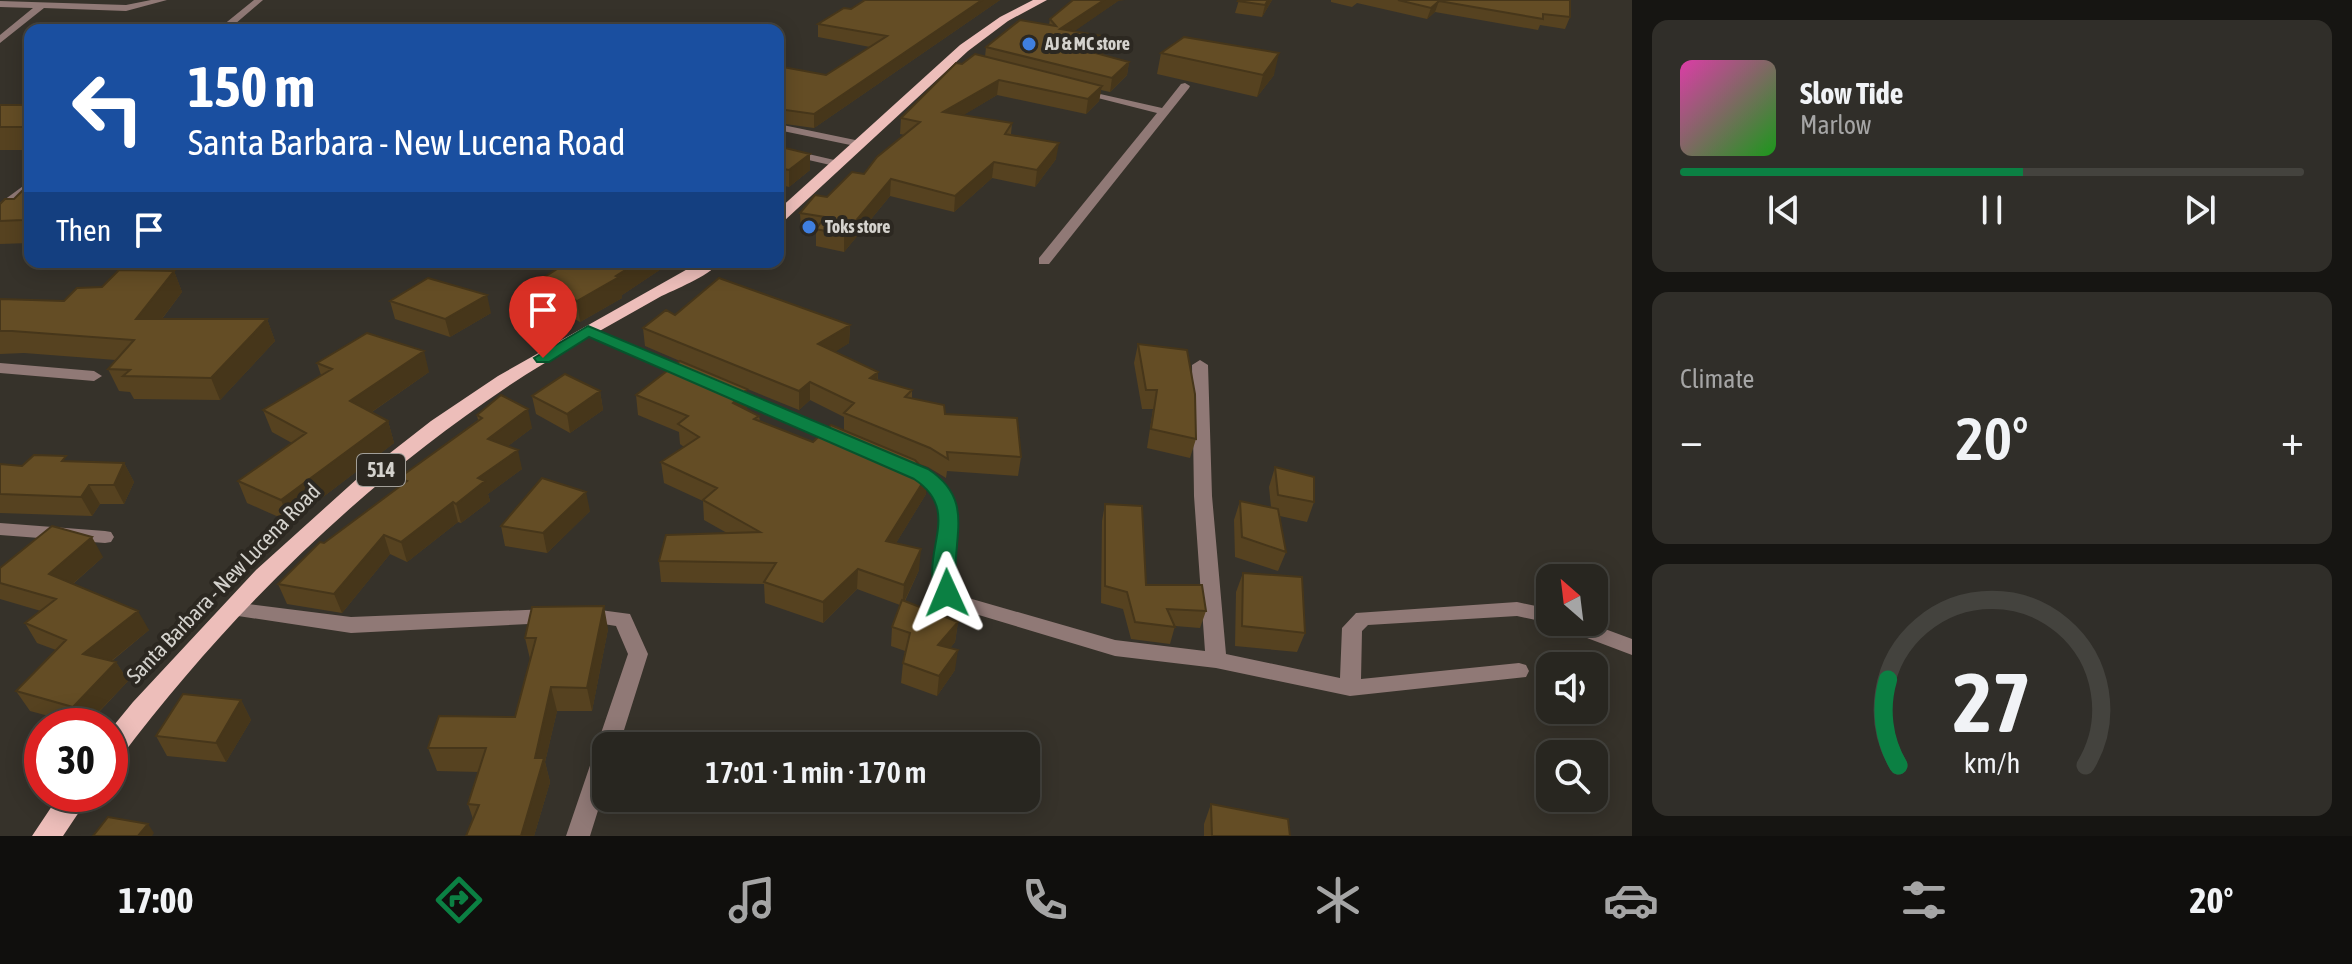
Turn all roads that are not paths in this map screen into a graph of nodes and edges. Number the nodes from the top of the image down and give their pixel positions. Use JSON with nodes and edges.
{"nodes":[{"id":1,"x":163,"y":0,"type":"edge"},
{"id":2,"x":259,"y":0,"type":"edge"},
{"id":3,"x":1033,"y":3,"type":"edge"},
{"id":4,"x":0,"y":4,"type":"edge"},
{"id":5,"x":41,"y":6,"type":"junction"},
{"id":6,"x":229,"y":24,"type":"edge"},
{"id":7,"x":0,"y":40,"type":"edge"},
{"id":8,"x":953,"y":58,"type":"junction"},
{"id":9,"x":968,"y":62,"type":"edge"},
{"id":10,"x":1185,"y":86,"type":"dead end"},
{"id":11,"x":1073,"y":89,"type":"edge"},
{"id":12,"x":1164,"y":112,"type":"junction"},
{"id":13,"x":784,"y":128,"type":"edge"},
{"id":14,"x":860,"y":144,"type":"junction"},
{"id":15,"x":784,"y":151,"type":"edge"},
{"id":16,"x":839,"y":164,"type":"junction"},
{"id":17,"x":24,"y":190,"type":"edge"},
{"id":18,"x":0,"y":209,"type":"edge"},
{"id":19,"x":784,"y":213,"type":"edge"},
{"id":20,"x":1044,"y":261,"type":"dead end"},
{"id":21,"x":701,"y":268,"type":"edge"},
{"id":22,"x":588,"y":331,"type":"junction"},
{"id":23,"x":1200,"y":365,"type":"dead end"},
{"id":24,"x":0,"y":368,"type":"edge"},
{"id":25,"x":94,"y":376,"type":"dead end"},
{"id":26,"x":861,"y":448,"type":"edge"},
{"id":27,"x":897,"y":463,"type":"edge"},
{"id":28,"x":0,"y":529,"type":"edge"},
{"id":29,"x":105,"y":537,"type":"dead end"},
{"id":30,"x":232,"y":609,"type":"junction"},
{"id":31,"x":1536,"y":613,"type":"edge"},
{"id":32,"x":1603,"y":636,"type":"edge"},
{"id":33,"x":1632,"y":647,"type":"edge"},
{"id":34,"x":1216,"y":660,"type":"junction"},
{"id":35,"x":1519,"y":671,"type":"dead end"},
{"id":36,"x":1350,"y":688,"type":"junction"},
{"id":37,"x":128,"y":729,"type":"edge"},
{"id":38,"x":613,"y":732,"type":"edge"},
{"id":39,"x":592,"y":794,"type":"edge"},
{"id":40,"x":64,"y":812,"type":"edge"},
{"id":41,"x":46,"y":836,"type":"edge"},
{"id":42,"x":578,"y":836,"type":"edge"}],
"edges":[{"from":1,"to":5,"type":"street"},
{"from":2,"to":6,"type":"street"},
{"from":3,"to":8,"type":"main road"},
{"from":4,"to":5,"type":"street"},
{"from":5,"to":7,"type":"street"},
{"from":8,"to":9,"type":"street"},
{"from":8,"to":14,"type":"main road"},
{"from":10,"to":12,"type":"street"},
{"from":11,"to":12,"type":"street"},
{"from":12,"to":20,"type":"street"},
{"from":13,"to":14,"type":"lane"},
{"from":14,"to":16,"type":"main road"},
{"from":15,"to":16,"type":"lane"},
{"from":16,"to":19,"type":"main road"},
{"from":17,"to":18,"type":"street"},
{"from":21,"to":22,"type":"main road","name":"Santa Barbara - New Lucena Road","number":"514"},
{"from":22,"to":26,"type":"street"},
{"from":22,"to":30,"type":"main road","name":"Santa Barbara - New Lucena Road","number":"514"},
{"from":23,"to":34,"type":"street"},
{"from":24,"to":25,"type":"street"},
{"from":27,"to":34,"type":"street"},
{"from":28,"to":29,"type":"street"},
{"from":30,"to":37,"type":"main road","name":"Santa Barbara - New Lucena Road","number":"514"},
{"from":30,"to":38,"type":"street"},
{"from":31,"to":36,"type":"street"},
{"from":32,"to":33,"type":"street"},
{"from":34,"to":36,"type":"street"},
{"from":35,"to":36,"type":"street"},
{"from":39,"to":42,"type":"street"},
{"from":40,"to":41,"type":"main road"}]}
